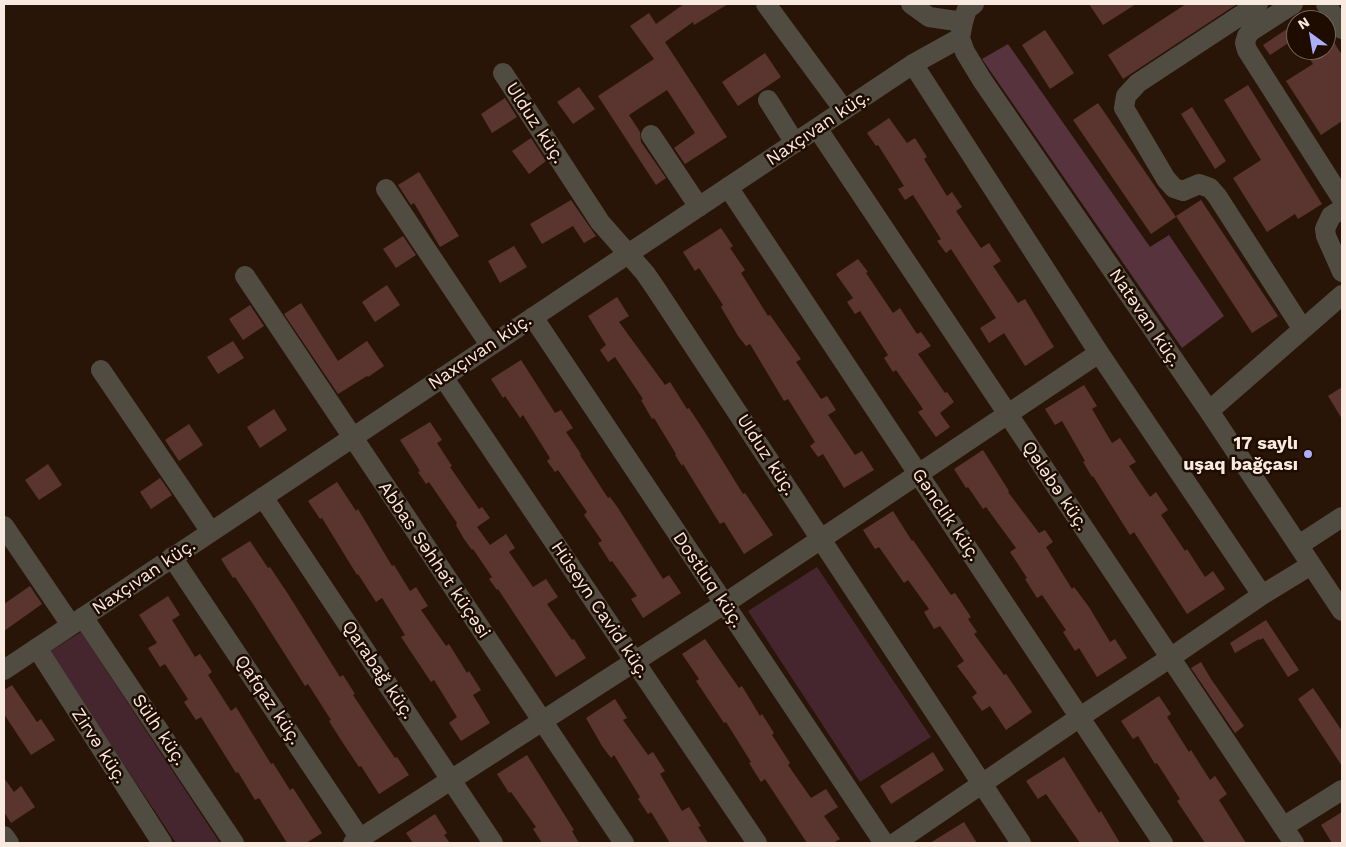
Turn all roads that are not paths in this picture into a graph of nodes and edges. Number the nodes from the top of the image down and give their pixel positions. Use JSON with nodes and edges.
{"nodes":[{"id":1,"x":766,"y":4,"type":"edge"},
{"id":2,"x":912,"y":4,"type":"edge"},
{"id":3,"x":974,"y":4,"type":"edge"},
{"id":4,"x":1258,"y":4,"type":"edge"},
{"id":5,"x":1294,"y":4,"type":"edge"},
{"id":6,"x":1326,"y":4,"type":"edge"},
{"id":7,"x":1342,"y":29,"type":"edge"},
{"id":8,"x":961,"y":30,"type":"junction"},
{"id":9,"x":913,"y":64,"type":"junction"},
{"id":10,"x":502,"y":73,"type":"dead end"},
{"id":11,"x":768,"y":100,"type":"dead end"},
{"id":12,"x":844,"y":110,"type":"junction"},
{"id":13,"x":817,"y":128,"type":"junction"},
{"id":14,"x":651,"y":135,"type":"dead end"},
{"id":15,"x":795,"y":143,"type":"junction"},
{"id":16,"x":728,"y":187,"type":"junction"},
{"id":17,"x":386,"y":189,"type":"dead end"},
{"id":18,"x":1342,"y":199,"type":"edge"},
{"id":19,"x":699,"y":207,"type":"junction"},
{"id":20,"x":1342,"y":209,"type":"edge"},
{"id":21,"x":627,"y":254,"type":"junction"},
{"id":22,"x":1342,"y":272,"type":"edge"},
{"id":23,"x":245,"y":276,"type":"dead end"},
{"id":24,"x":1342,"y":294,"type":"edge"},
{"id":25,"x":533,"y":317,"type":"junction"},
{"id":26,"x":1300,"y":325,"type":"dead end"},
{"id":27,"x":490,"y":345,"type":"junction"},
{"id":28,"x":1099,"y":353,"type":"junction"},
{"id":29,"x":102,"y":370,"type":"dead end"},
{"id":30,"x":443,"y":377,"type":"junction"},
{"id":31,"x":1209,"y":411,"type":"junction"},
{"id":32,"x":1008,"y":414,"type":"junction"},
{"id":33,"x":352,"y":438,"type":"junction"},
{"id":34,"x":918,"y":473,"type":"junction"},
{"id":35,"x":263,"y":497,"type":"junction"},
{"id":36,"x":1342,"y":517,"type":"edge"},
{"id":37,"x":4,"y":526,"type":"edge"},
{"id":38,"x":211,"y":532,"type":"junction"},
{"id":39,"x":821,"y":539,"type":"junction"},
{"id":40,"x":1299,"y":545,"type":"junction"},
{"id":41,"x":172,"y":558,"type":"junction"},
{"id":42,"x":1312,"y":565,"type":"junction"},
{"id":43,"x":1262,"y":595,"type":"junction"},
{"id":44,"x":724,"y":604,"type":"junction"},
{"id":45,"x":1342,"y":611,"type":"edge"},
{"id":46,"x":77,"y":621,"type":"junction"},
{"id":47,"x":36,"y":648,"type":"junction"},
{"id":48,"x":1170,"y":658,"type":"junction"},
{"id":49,"x":634,"y":661,"type":"junction"},
{"id":50,"x":4,"y":670,"type":"edge"},
{"id":51,"x":1080,"y":717,"type":"junction"},
{"id":52,"x":541,"y":720,"type":"junction"},
{"id":53,"x":451,"y":780,"type":"junction"},
{"id":54,"x":982,"y":784,"type":"junction"},
{"id":55,"x":1342,"y":790,"type":"edge"},
{"id":56,"x":1288,"y":835,"type":"edge"},
{"id":57,"x":4,"y":836,"type":"edge"},
{"id":58,"x":358,"y":842,"type":"edge"},
{"id":59,"x":9,"y":843,"type":"edge"},
{"id":60,"x":162,"y":843,"type":"edge"},
{"id":61,"x":234,"y":843,"type":"edge"},
{"id":62,"x":493,"y":843,"type":"edge"},
{"id":63,"x":624,"y":843,"type":"edge"},
{"id":64,"x":756,"y":843,"type":"edge"},
{"id":65,"x":884,"y":843,"type":"edge"},
{"id":66,"x":894,"y":843,"type":"edge"},
{"id":67,"x":1020,"y":843,"type":"edge"},
{"id":68,"x":1163,"y":843,"type":"edge"}],
"edges":[{"from":1,"to":12,"type":"street"},
{"from":2,"to":8,"type":"street"},
{"from":3,"to":8,"type":"street","name":"Naxçıvan küç."},
{"from":4,"to":26,"type":"street"},
{"from":5,"to":18,"type":"street"},
{"from":6,"to":7,"type":"street"},
{"from":8,"to":9,"type":"street","name":"Naxçıvan küç."},
{"from":8,"to":31,"type":"street","name":"Natəvan küç."},
{"from":9,"to":12,"type":"street","name":"Naxçıvan küç."},
{"from":9,"to":28,"type":"street"},
{"from":10,"to":21,"type":"street","name":"Ulduz küç."},
{"from":11,"to":15,"type":"street"},
{"from":12,"to":13,"type":"street","name":"Naxçıvan küç."},
{"from":13,"to":15,"type":"street","name":"Naxçıvan küç."},
{"from":13,"to":32,"type":"street","name":"Qələbə küç."},
{"from":14,"to":19,"type":"street"},
{"from":15,"to":16,"type":"street","name":"Naxçıvan küç."},
{"from":16,"to":19,"type":"street","name":"Naxçıvan küç."},
{"from":16,"to":34,"type":"street","name":"Gənclik küç."},
{"from":17,"to":27,"type":"street"},
{"from":19,"to":21,"type":"street","name":"Naxçıvan küç."},
{"from":20,"to":22,"type":"street"},
{"from":21,"to":25,"type":"street","name":"Naxçıvan küç."},
{"from":21,"to":39,"type":"street","name":"Ulduz küç."},
{"from":23,"to":33,"type":"street","name":"Abbas Səhhət küçəsi"},
{"from":24,"to":31,"type":"street"},
{"from":25,"to":27,"type":"street","name":"Naxçıvan küç."},
{"from":25,"to":44,"type":"street","name":"Dostluq küç."},
{"from":27,"to":30,"type":"street","name":"Naxçıvan küç."},
{"from":28,"to":32,"type":"street"},
{"from":28,"to":43,"type":"street"},
{"from":29,"to":38,"type":"street"},
{"from":30,"to":33,"type":"street","name":"Naxçıvan küç."},
{"from":30,"to":49,"type":"street","name":"Hüseyn Cavid küç."},
{"from":31,"to":40,"type":"street","name":"Natəvan küç."},
{"from":32,"to":34,"type":"street"},
{"from":32,"to":48,"type":"street","name":"Qələbə küç."},
{"from":33,"to":35,"type":"street","name":"Naxçıvan küç."},
{"from":33,"to":52,"type":"street","name":"Abbas Səhhət küçəsi"},
{"from":34,"to":39,"type":"street"},
{"from":34,"to":51,"type":"street","name":"Gənclik küç."},
{"from":35,"to":38,"type":"street","name":"Naxçıvan küç."},
{"from":35,"to":53,"type":"street","name":"Qarabağ küç."},
{"from":36,"to":40,"type":"street"},
{"from":37,"to":46,"type":"street","name":"Sülh küç."},
{"from":38,"to":41,"type":"street","name":"Naxçıvan küç."},
{"from":39,"to":44,"type":"street"},
{"from":39,"to":54,"type":"street","name":"Ulduz küç."},
{"from":40,"to":42,"type":"street","name":"Natəvan küç."},
{"from":41,"to":46,"type":"street","name":"Naxçıvan küç."},
{"from":41,"to":58,"type":"street","name":"Qafqaz küç."},
{"from":42,"to":43,"type":"street"},
{"from":42,"to":45,"type":"street","name":"Natəvan küç."},
{"from":43,"to":48,"type":"street"},
{"from":44,"to":49,"type":"street"},
{"from":44,"to":65,"type":"street","name":"Dostluq küç."},
{"from":46,"to":47,"type":"street","name":"Naxçıvan küç."},
{"from":46,"to":61,"type":"street","name":"Sülh küç."},
{"from":47,"to":50,"type":"street","name":"Naxçıvan küç."},
{"from":47,"to":60,"type":"street","name":"Zirvə küç."},
{"from":48,"to":51,"type":"street"},
{"from":48,"to":56,"type":"street","name":"Qələbə küç."},
{"from":49,"to":52,"type":"street"},
{"from":49,"to":64,"type":"street","name":"Hüseyn Cavid küç."},
{"from":51,"to":54,"type":"street"},
{"from":51,"to":68,"type":"street","name":"Gənclik küç."},
{"from":52,"to":53,"type":"street"},
{"from":52,"to":63,"type":"street","name":"Abbas Səhhət küçəsi"},
{"from":53,"to":58,"type":"street"},
{"from":53,"to":62,"type":"street","name":"Qarabağ küç."},
{"from":54,"to":66,"type":"street"},
{"from":54,"to":67,"type":"street","name":"Ulduz küç."},
{"from":55,"to":56,"type":"street"},
{"from":57,"to":59,"type":"street"}]}
